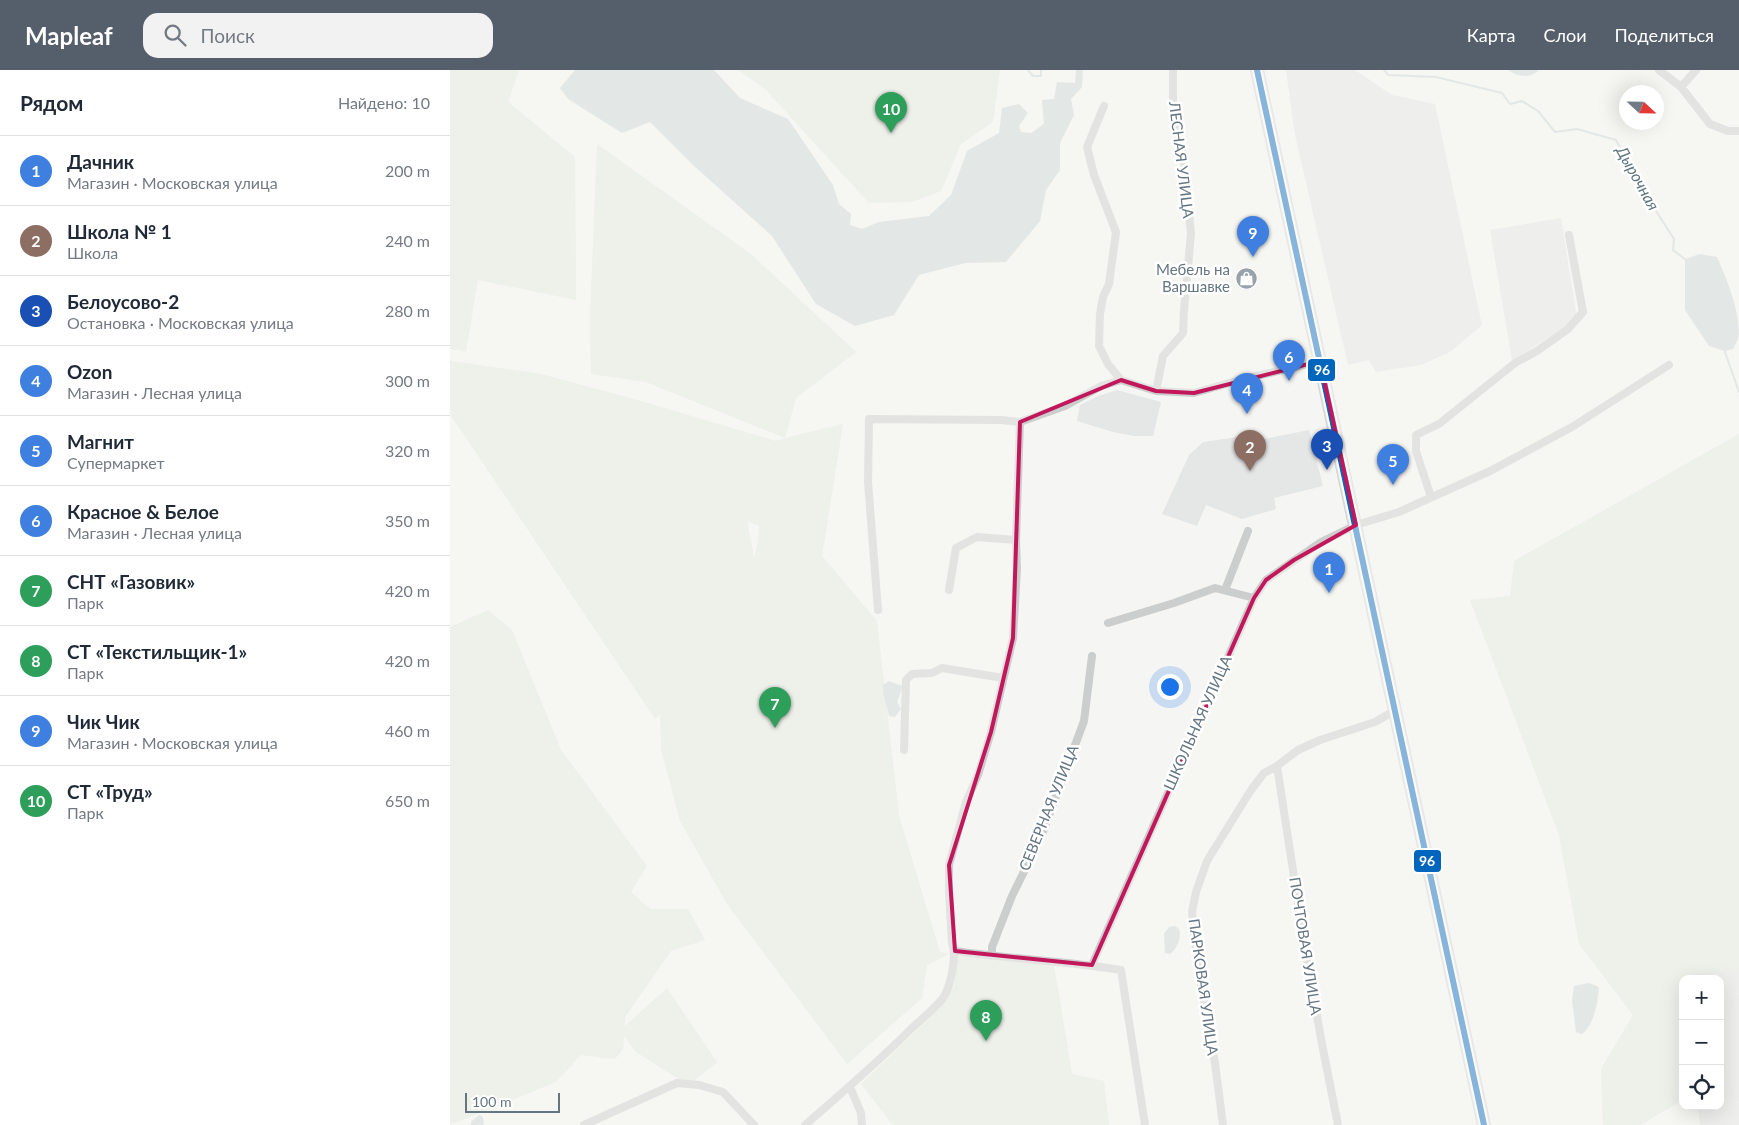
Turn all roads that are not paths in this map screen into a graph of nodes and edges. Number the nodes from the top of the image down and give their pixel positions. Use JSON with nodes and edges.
{"nodes":[{"id":1,"x":1173,"y":70,"type":"edge"},
{"id":2,"x":1257,"y":70,"type":"edge"},
{"id":3,"x":1660,"y":70,"type":"edge"},
{"id":4,"x":1696,"y":70,"type":"edge"},
{"id":5,"x":1681,"y":87,"type":"junction"},
{"id":6,"x":1104,"y":106,"type":"dead end"},
{"id":7,"x":1739,"y":131,"type":"edge"},
{"id":8,"x":1569,"y":235,"type":"dead end"},
{"id":9,"x":1320,"y":361,"type":"junction"},
{"id":10,"x":1669,"y":365,"type":"dead end"},
{"id":11,"x":1121,"y":380,"type":"junction"},
{"id":12,"x":1156,"y":391,"type":"junction"},
{"id":13,"x":1020,"y":422,"type":"junction"},
{"id":14,"x":1431,"y":497,"type":"junction"},
{"id":15,"x":1356,"y":525,"type":"junction"},
{"id":16,"x":1248,"y":531,"type":"dead end"},
{"id":17,"x":1016,"y":540,"type":"junction"},
{"id":18,"x":949,"y":590,"type":"dead end"},
{"id":19,"x":1225,"y":590,"type":"junction"},
{"id":20,"x":1254,"y":598,"type":"junction"},
{"id":21,"x":878,"y":610,"type":"dead end"},
{"id":22,"x":1108,"y":623,"type":"dead end"},
{"id":23,"x":1092,"y":656,"type":"dead end"},
{"id":24,"x":1004,"y":678,"type":"junction"},
{"id":25,"x":1394,"y":711,"type":"junction"},
{"id":26,"x":904,"y":750,"type":"dead end"},
{"id":27,"x":1277,"y":766,"type":"junction"},
{"id":28,"x":955,"y":951,"type":"junction"},
{"id":29,"x":992,"y":956,"type":"junction"},
{"id":30,"x":1092,"y":965,"type":"junction"},
{"id":31,"x":850,"y":1087,"type":"junction"},
{"id":32,"x":584,"y":1125,"type":"edge"},
{"id":33,"x":754,"y":1125,"type":"edge"},
{"id":34,"x":806,"y":1125,"type":"edge"},
{"id":35,"x":862,"y":1125,"type":"edge"},
{"id":36,"x":1145,"y":1125,"type":"edge"},
{"id":37,"x":1223,"y":1125,"type":"edge"},
{"id":38,"x":1338,"y":1125,"type":"edge"},
{"id":39,"x":1484,"y":1125,"type":"edge"}],
"edges":[{"from":1,"to":12,"type":"street","name":"ЛЕСНАЯ УЛИЦА"},
{"from":2,"to":9,"type":"highway"},
{"from":3,"to":5,"type":"street"},
{"from":4,"to":5,"type":"street"},
{"from":5,"to":7,"type":"street"},
{"from":6,"to":11,"type":"street"},
{"from":8,"to":14,"type":"street"},
{"from":9,"to":12,"type":"street"},
{"from":9,"to":15,"type":"highway"},
{"from":10,"to":14,"type":"street","name":"ШКОЛЬНАЯ УЛИЦА"},
{"from":11,"to":12,"type":"street"},
{"from":11,"to":13,"type":"street"},
{"from":13,"to":17,"type":"street"},
{"from":13,"to":21,"type":"street"},
{"from":14,"to":15,"type":"street","name":"ШКОЛЬНАЯ УЛИЦА"},
{"from":15,"to":20,"type":"street","name":"ШКОЛЬНАЯ УЛИЦА"},
{"from":15,"to":25,"type":"highway"},
{"from":16,"to":19,"type":"street"},
{"from":17,"to":18,"type":"street"},
{"from":17,"to":24,"type":"street"},
{"from":19,"to":20,"type":"street"},
{"from":19,"to":22,"type":"street"},
{"from":20,"to":30,"type":"street","name":"ШКОЛЬНАЯ УЛИЦА"},
{"from":23,"to":29,"type":"street","name":"СЕВЕРНАЯ УЛИЦА"},
{"from":24,"to":26,"type":"street"},
{"from":24,"to":28,"type":"street"},
{"from":25,"to":27,"type":"street","name":"ПАРКОВАЯ УЛИЦА"},
{"from":25,"to":39,"type":"highway"},
{"from":27,"to":37,"type":"street","name":"ПАРКОВАЯ УЛИЦА"},
{"from":27,"to":38,"type":"street","name":"ПОЧТОВАЯ УЛИЦА"},
{"from":28,"to":29,"type":"street"},
{"from":28,"to":31,"type":"street"},
{"from":29,"to":30,"type":"street"},
{"from":30,"to":36,"type":"street"},
{"from":31,"to":34,"type":"street"},
{"from":31,"to":35,"type":"street"},
{"from":32,"to":33,"type":"street"}]}
